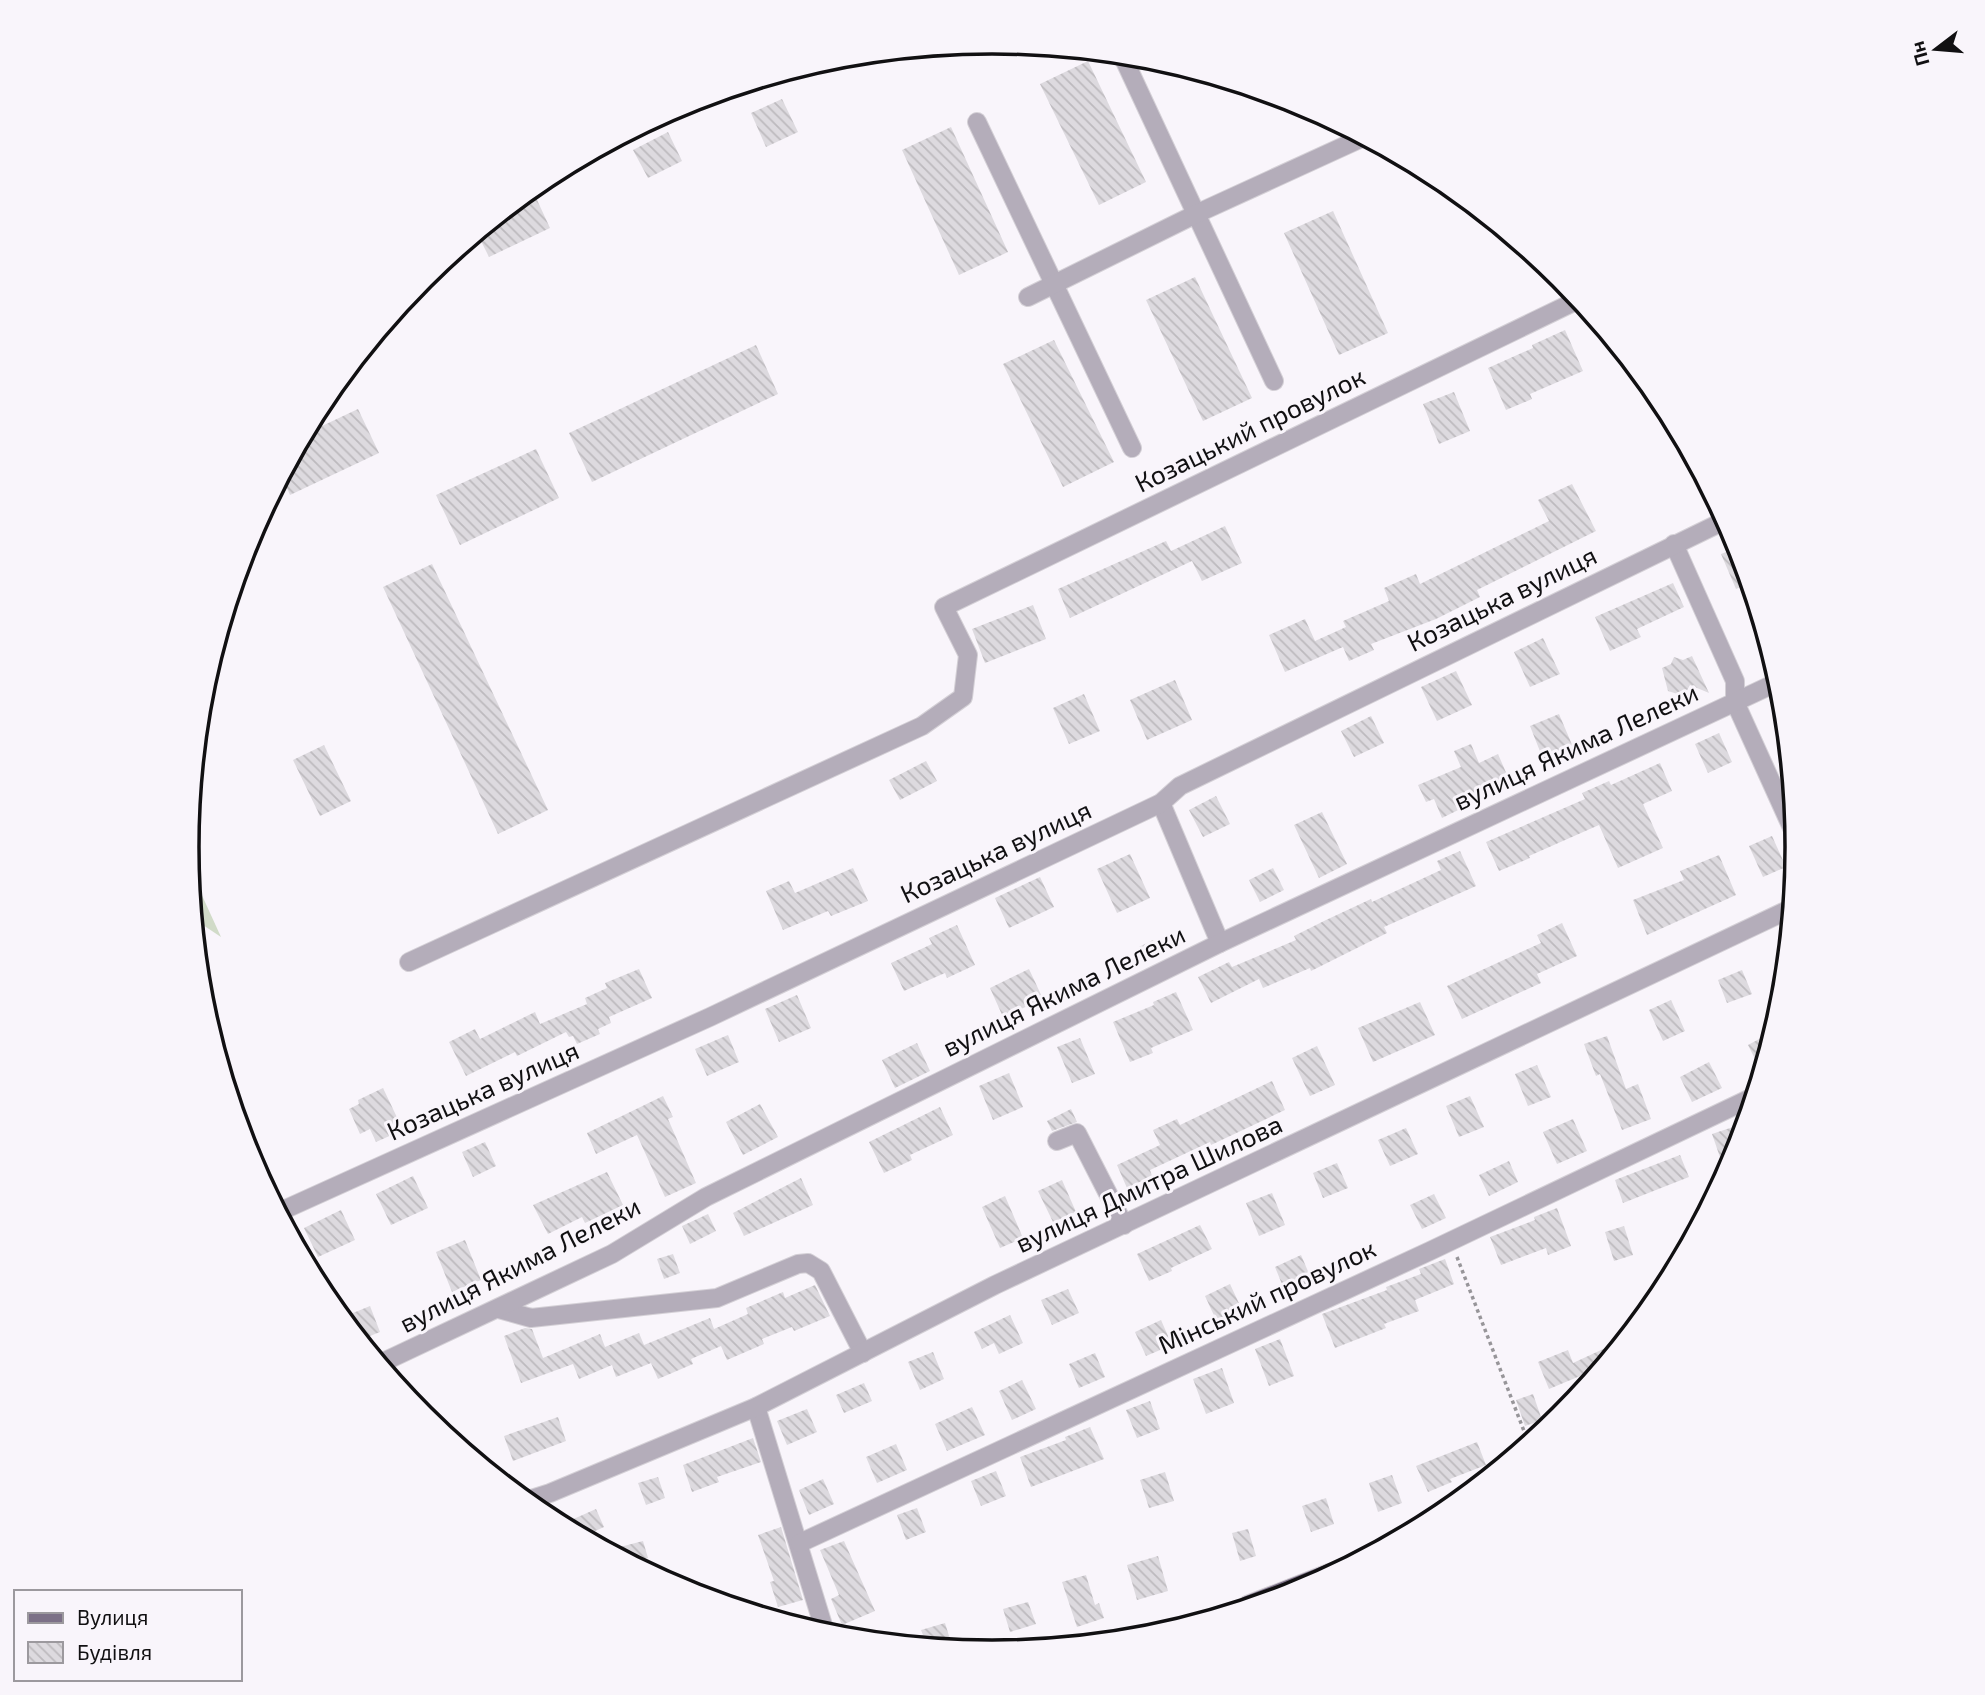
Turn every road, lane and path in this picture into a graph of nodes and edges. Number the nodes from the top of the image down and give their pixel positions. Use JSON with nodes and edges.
{"nodes":[{"id":1,"x":1127,"y":66,"type":"edge"},
{"id":2,"x":977,"y":122,"type":"dead end"},
{"id":3,"x":1354,"y":142,"type":"edge"},
{"id":4,"x":1196,"y":214,"type":"junction"},
{"id":5,"x":1055,"y":284,"type":"junction"},
{"id":6,"x":1028,"y":297,"type":"dead end"},
{"id":7,"x":1570,"y":304,"type":"edge"},
{"id":8,"x":1274,"y":381,"type":"dead end"},
{"id":9,"x":1132,"y":448,"type":"dead end"},
{"id":10,"x":1716,"y":524,"type":"edge"},
{"id":11,"x":1674,"y":544,"type":"junction"},
{"id":12,"x":1769,"y":686,"type":"edge"},
{"id":13,"x":1735,"y":702,"type":"junction"},
{"id":14,"x":1161,"y":803,"type":"junction"},
{"id":15,"x":1785,"y":812,"type":"edge"},
{"id":16,"x":1783,"y":912,"type":"edge"},
{"id":17,"x":1220,"y":943,"type":"junction"},
{"id":18,"x":409,"y":962,"type":"dead end"},
{"id":19,"x":1744,"y":1101,"type":"edge"},
{"id":20,"x":1057,"y":1141,"type":"dead end"},
{"id":21,"x":287,"y":1208,"type":"edge"},
{"id":22,"x":1124,"y":1225,"type":"junction"},
{"id":23,"x":1451,"y":1241,"type":"junction"},
{"id":24,"x":499,"y":1309,"type":"junction"},
{"id":25,"x":863,"y":1353,"type":"junction"},
{"id":26,"x":388,"y":1361,"type":"edge"},
{"id":27,"x":756,"y":1408,"type":"junction"},
{"id":28,"x":1525,"y":1435,"type":"edge"},
{"id":29,"x":538,"y":1497,"type":"edge"},
{"id":30,"x":800,"y":1543,"type":"junction"},
{"id":31,"x":822,"y":1622,"type":"edge"}],
"edges":[{"from":1,"to":4,"type":"street"},
{"from":2,"to":5,"type":"street"},
{"from":3,"to":4,"type":"street"},
{"from":4,"to":5,"type":"street"},
{"from":4,"to":8,"type":"street"},
{"from":5,"to":6,"type":"street"},
{"from":5,"to":9,"type":"street"},
{"from":7,"to":18,"type":"street","name":"Козацький провулок"},
{"from":10,"to":11,"type":"street","name":"Козацька вулиця"},
{"from":11,"to":13,"type":"street"},
{"from":11,"to":14,"type":"street","name":"Козацька вулиця"},
{"from":12,"to":13,"type":"street","name":"вулиця Якима Лелеки"},
{"from":13,"to":15,"type":"street"},
{"from":13,"to":17,"type":"street","name":"вулиця Якима Лелеки"},
{"from":14,"to":17,"type":"street"},
{"from":14,"to":21,"type":"street","name":"Козацька вулиця"},
{"from":16,"to":22,"type":"street","name":"вулиця Дмитра Шилова"},
{"from":17,"to":24,"type":"street","name":"вулиця Якима Лелеки"},
{"from":19,"to":23,"type":"street","name":"Мінський провулок"},
{"from":20,"to":22,"type":"street"},
{"from":22,"to":25,"type":"street","name":"вулиця Дмитра Шилова"},
{"from":23,"to":28,"type":"path"},
{"from":23,"to":30,"type":"street","name":"Мінський провулок"},
{"from":24,"to":25,"type":"street"},
{"from":24,"to":26,"type":"street","name":"вулиця Якима Лелеки"},
{"from":25,"to":27,"type":"street","name":"вулиця Дмитра Шилова"},
{"from":27,"to":29,"type":"street","name":"вулиця Дмитра Шилова"},
{"from":27,"to":30,"type":"street"},
{"from":30,"to":31,"type":"street"}]}
